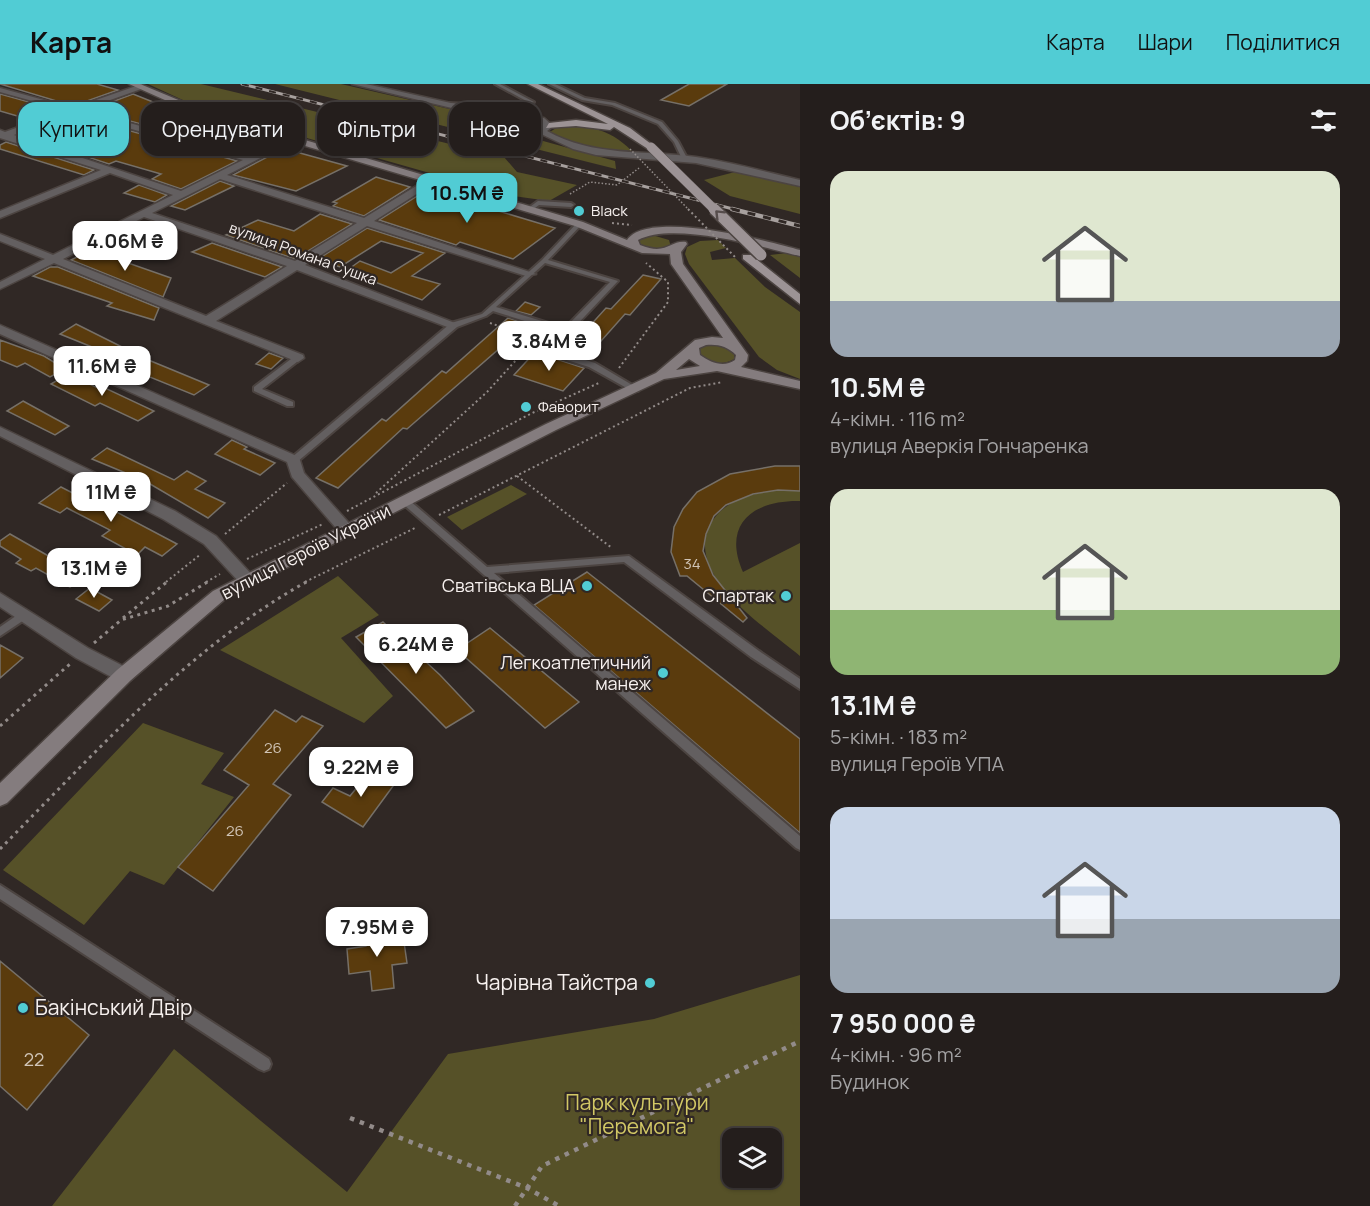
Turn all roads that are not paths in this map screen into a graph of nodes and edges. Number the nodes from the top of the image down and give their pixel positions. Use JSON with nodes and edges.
{"nodes":[{"id":1,"x":356,"y":84,"type":"edge"},
{"id":2,"x":379,"y":84,"type":"edge"},
{"id":3,"x":497,"y":84,"type":"edge"},
{"id":4,"x":523,"y":84,"type":"edge"},
{"id":5,"x":532,"y":84,"type":"edge"},
{"id":6,"x":551,"y":84,"type":"edge"},
{"id":7,"x":137,"y":85,"type":"edge"},
{"id":8,"x":0,"y":90,"type":"edge"},
{"id":9,"x":392,"y":92,"type":"junction"},
{"id":10,"x":43,"y":102,"type":"edge"},
{"id":11,"x":93,"y":102,"type":"edge"},
{"id":12,"x":176,"y":102,"type":"edge"},
{"id":13,"x":532,"y":102,"type":"dead end"},
{"id":14,"x":444,"y":104,"type":"junction"},
{"id":15,"x":449,"y":104,"type":"edge"},
{"id":16,"x":574,"y":109,"type":"junction"},
{"id":17,"x":129,"y":126,"type":"edge"},
{"id":18,"x":544,"y":126,"type":"junction"},
{"id":19,"x":611,"y":127,"type":"junction"},
{"id":20,"x":18,"y":129,"type":"edge"},
{"id":21,"x":2,"y":135,"type":"edge"},
{"id":22,"x":305,"y":144,"type":"edge"},
{"id":23,"x":257,"y":156,"type":"edge"},
{"id":24,"x":684,"y":158,"type":"junction"},
{"id":25,"x":251,"y":159,"type":"junction"},
{"id":26,"x":106,"y":171,"type":"junction"},
{"id":27,"x":218,"y":176,"type":"junction"},
{"id":28,"x":434,"y":179,"type":"junction"},
{"id":29,"x":800,"y":183,"type":"edge"},
{"id":30,"x":180,"y":194,"type":"junction"},
{"id":31,"x":571,"y":205,"type":"dead end"},
{"id":32,"x":529,"y":210,"type":"junction"},
{"id":33,"x":142,"y":213,"type":"junction"},
{"id":34,"x":0,"y":215,"type":"edge"},
{"id":35,"x":366,"y":220,"type":"junction"},
{"id":36,"x":579,"y":224,"type":"junction"},
{"id":37,"x":651,"y":232,"type":"junction"},
{"id":38,"x":722,"y":236,"type":"junction"},
{"id":39,"x":0,"y":237,"type":"edge"},
{"id":40,"x":677,"y":247,"type":"junction"},
{"id":41,"x":640,"y":253,"type":"junction"},
{"id":42,"x":800,"y":253,"type":"edge"},
{"id":43,"x":53,"y":257,"type":"junction"},
{"id":44,"x":544,"y":261,"type":"junction"},
{"id":45,"x":295,"y":265,"type":"junction"},
{"id":46,"x":682,"y":272,"type":"junction"},
{"id":47,"x":530,"y":274,"type":"junction"},
{"id":48,"x":0,"y":286,"type":"edge"},
{"id":49,"x":800,"y":290,"type":"edge"},
{"id":50,"x":800,"y":300,"type":"edge"},
{"id":51,"x":703,"y":302,"type":"junction"},
{"id":52,"x":491,"y":308,"type":"junction"},
{"id":53,"x":209,"y":320,"type":"junction"},
{"id":54,"x":454,"y":325,"type":"junction"},
{"id":55,"x":0,"y":328,"type":"edge"},
{"id":56,"x":538,"y":348,"type":"dead end"},
{"id":57,"x":692,"y":348,"type":"junction"},
{"id":58,"x":738,"y":350,"type":"junction"},
{"id":59,"x":298,"y":358,"type":"joint"},
{"id":60,"x":723,"y":372,"type":"junction"},
{"id":61,"x":661,"y":376,"type":"junction"},
{"id":62,"x":784,"y":380,"type":"junction"},
{"id":63,"x":800,"y":385,"type":"edge"},
{"id":64,"x":635,"y":389,"type":"junction"},
{"id":65,"x":290,"y":404,"type":"dead end"},
{"id":66,"x":0,"y":431,"type":"edge"},
{"id":67,"x":294,"y":460,"type":"junction"},
{"id":68,"x":406,"y":502,"type":"junction"},
{"id":69,"x":348,"y":531,"type":"junction"},
{"id":70,"x":487,"y":570,"type":"junction"},
{"id":71,"x":247,"y":580,"type":"junction"},
{"id":72,"x":0,"y":599,"type":"edge"},
{"id":73,"x":23,"y":615,"type":"junction"},
{"id":74,"x":0,"y":632,"type":"edge"},
{"id":75,"x":124,"y":675,"type":"junction"},
{"id":76,"x":800,"y":684,"type":"edge"},
{"id":77,"x":0,"y":797,"type":"edge"},
{"id":78,"x":800,"y":844,"type":"edge"},
{"id":79,"x":0,"y":891,"type":"edge"},
{"id":80,"x":264,"y":1064,"type":"dead end"}],
"edges":[{"from":1,"to":9,"type":"street"},
{"from":2,"to":9,"type":"street"},
{"from":3,"to":13,"type":"lane"},
{"from":4,"to":16,"type":"main road"},
{"from":49,"to":5,"type":"main road","one_way":true,"bridge":true},
{"from":6,"to":24,"type":"lane"},
{"from":7,"to":11,"type":"street"},
{"from":7,"to":12,"type":"main road"},
{"from":8,"to":10,"type":"street"},
{"from":9,"to":14,"type":"street"},
{"from":14,"to":15,"type":"lane"},
{"from":14,"to":18,"type":"street"},
{"from":16,"to":18,"type":"main road"},
{"from":16,"to":19,"type":"main road"},
{"from":17,"to":25,"type":"street"},
{"from":18,"to":19,"type":"main road"},
{"from":18,"to":24,"type":"street"},
{"from":19,"to":50,"type":"main road"},
{"from":20,"to":21,"type":"street"},
{"from":21,"to":26,"type":"street"},
{"from":22,"to":28,"type":"main road"},
{"from":23,"to":25,"type":"street"},
{"from":24,"to":29,"type":"street"},
{"from":25,"to":27,"type":"street"},
{"from":26,"to":30,"type":"street"},
{"from":26,"to":34,"type":"street"},
{"from":27,"to":30,"type":"street"},
{"from":27,"to":35,"type":"street"},
{"from":28,"to":32,"type":"main road"},
{"from":28,"to":35,"type":"street"},
{"from":30,"to":33,"type":"street"},
{"from":31,"to":32,"type":"lane"},
{"from":32,"to":36,"type":"main road"},
{"from":33,"to":43,"type":"street"},
{"from":33,"to":45,"type":"street","name":"вулиця Романа Сушка"},
{"from":35,"to":45,"type":"street"},
{"from":35,"to":47,"type":"street"},
{"from":36,"to":37,"type":"main road"},
{"from":36,"to":41,"type":"main road"},
{"from":36,"to":44,"type":"lane"},
{"from":37,"to":38,"type":"main road"},
{"from":37,"to":40,"type":"main road"},
{"from":37,"to":41,"type":"main road"},
{"from":38,"to":40,"type":"main road"},
{"from":38,"to":42,"type":"main road"},
{"from":39,"to":43,"type":"street"},
{"from":40,"to":41,"type":"main road"},
{"from":40,"to":46,"type":"main road"},
{"from":41,"to":46,"type":"main road"},
{"from":43,"to":48,"type":"street"},
{"from":43,"to":53,"type":"street"},
{"from":44,"to":47,"type":"lane"},
{"from":44,"to":52,"type":"lane"},
{"from":45,"to":53,"type":"street"},
{"from":45,"to":54,"type":"street","name":"вулиця Романа Сушка"},
{"from":46,"to":51,"type":"main road"},
{"from":47,"to":52,"type":"lane"},
{"from":51,"to":57,"type":"main road"},
{"from":51,"to":58,"type":"main road"},
{"from":52,"to":54,"type":"lane"},
{"from":53,"to":59,"type":"street"},
{"from":54,"to":67,"type":"lane"},
{"from":55,"to":67,"type":"street"},
{"from":56,"to":64,"type":"lane"},
{"from":57,"to":58,"type":"main road"},
{"from":57,"to":60,"type":"main road"},
{"from":57,"to":61,"type":"main road","name":"вулиця Героїв України"},
{"from":58,"to":60,"type":"main road"},
{"from":58,"to":62,"type":"main road"},
{"from":59,"to":65,"type":"lane"},
{"from":60,"to":61,"type":"main road","name":"вулиця Героїв України"},
{"from":60,"to":62,"type":"main road"},
{"from":61,"to":64,"type":"main road","name":"вулиця Героїв України"},
{"from":62,"to":63,"type":"main road"},
{"from":64,"to":68,"type":"main road","name":"вулиця Героїв України"},
{"from":66,"to":71,"type":"street"},
{"from":67,"to":69,"type":"street"},
{"from":68,"to":69,"type":"main road","name":"вулиця Героїв України"},
{"from":68,"to":70,"type":"lane"},
{"from":69,"to":71,"type":"main road","name":"вулиця Героїв України"},
{"from":70,"to":76,"type":"lane"},
{"from":70,"to":78,"type":"lane"},
{"from":71,"to":75,"type":"main road","name":"вулиця Героїв України"},
{"from":72,"to":73,"type":"street"},
{"from":73,"to":74,"type":"lane"},
{"from":73,"to":75,"type":"street"},
{"from":75,"to":77,"type":"main road","name":"вулиця Героїв України"},
{"from":79,"to":80,"type":"lane"}]}
